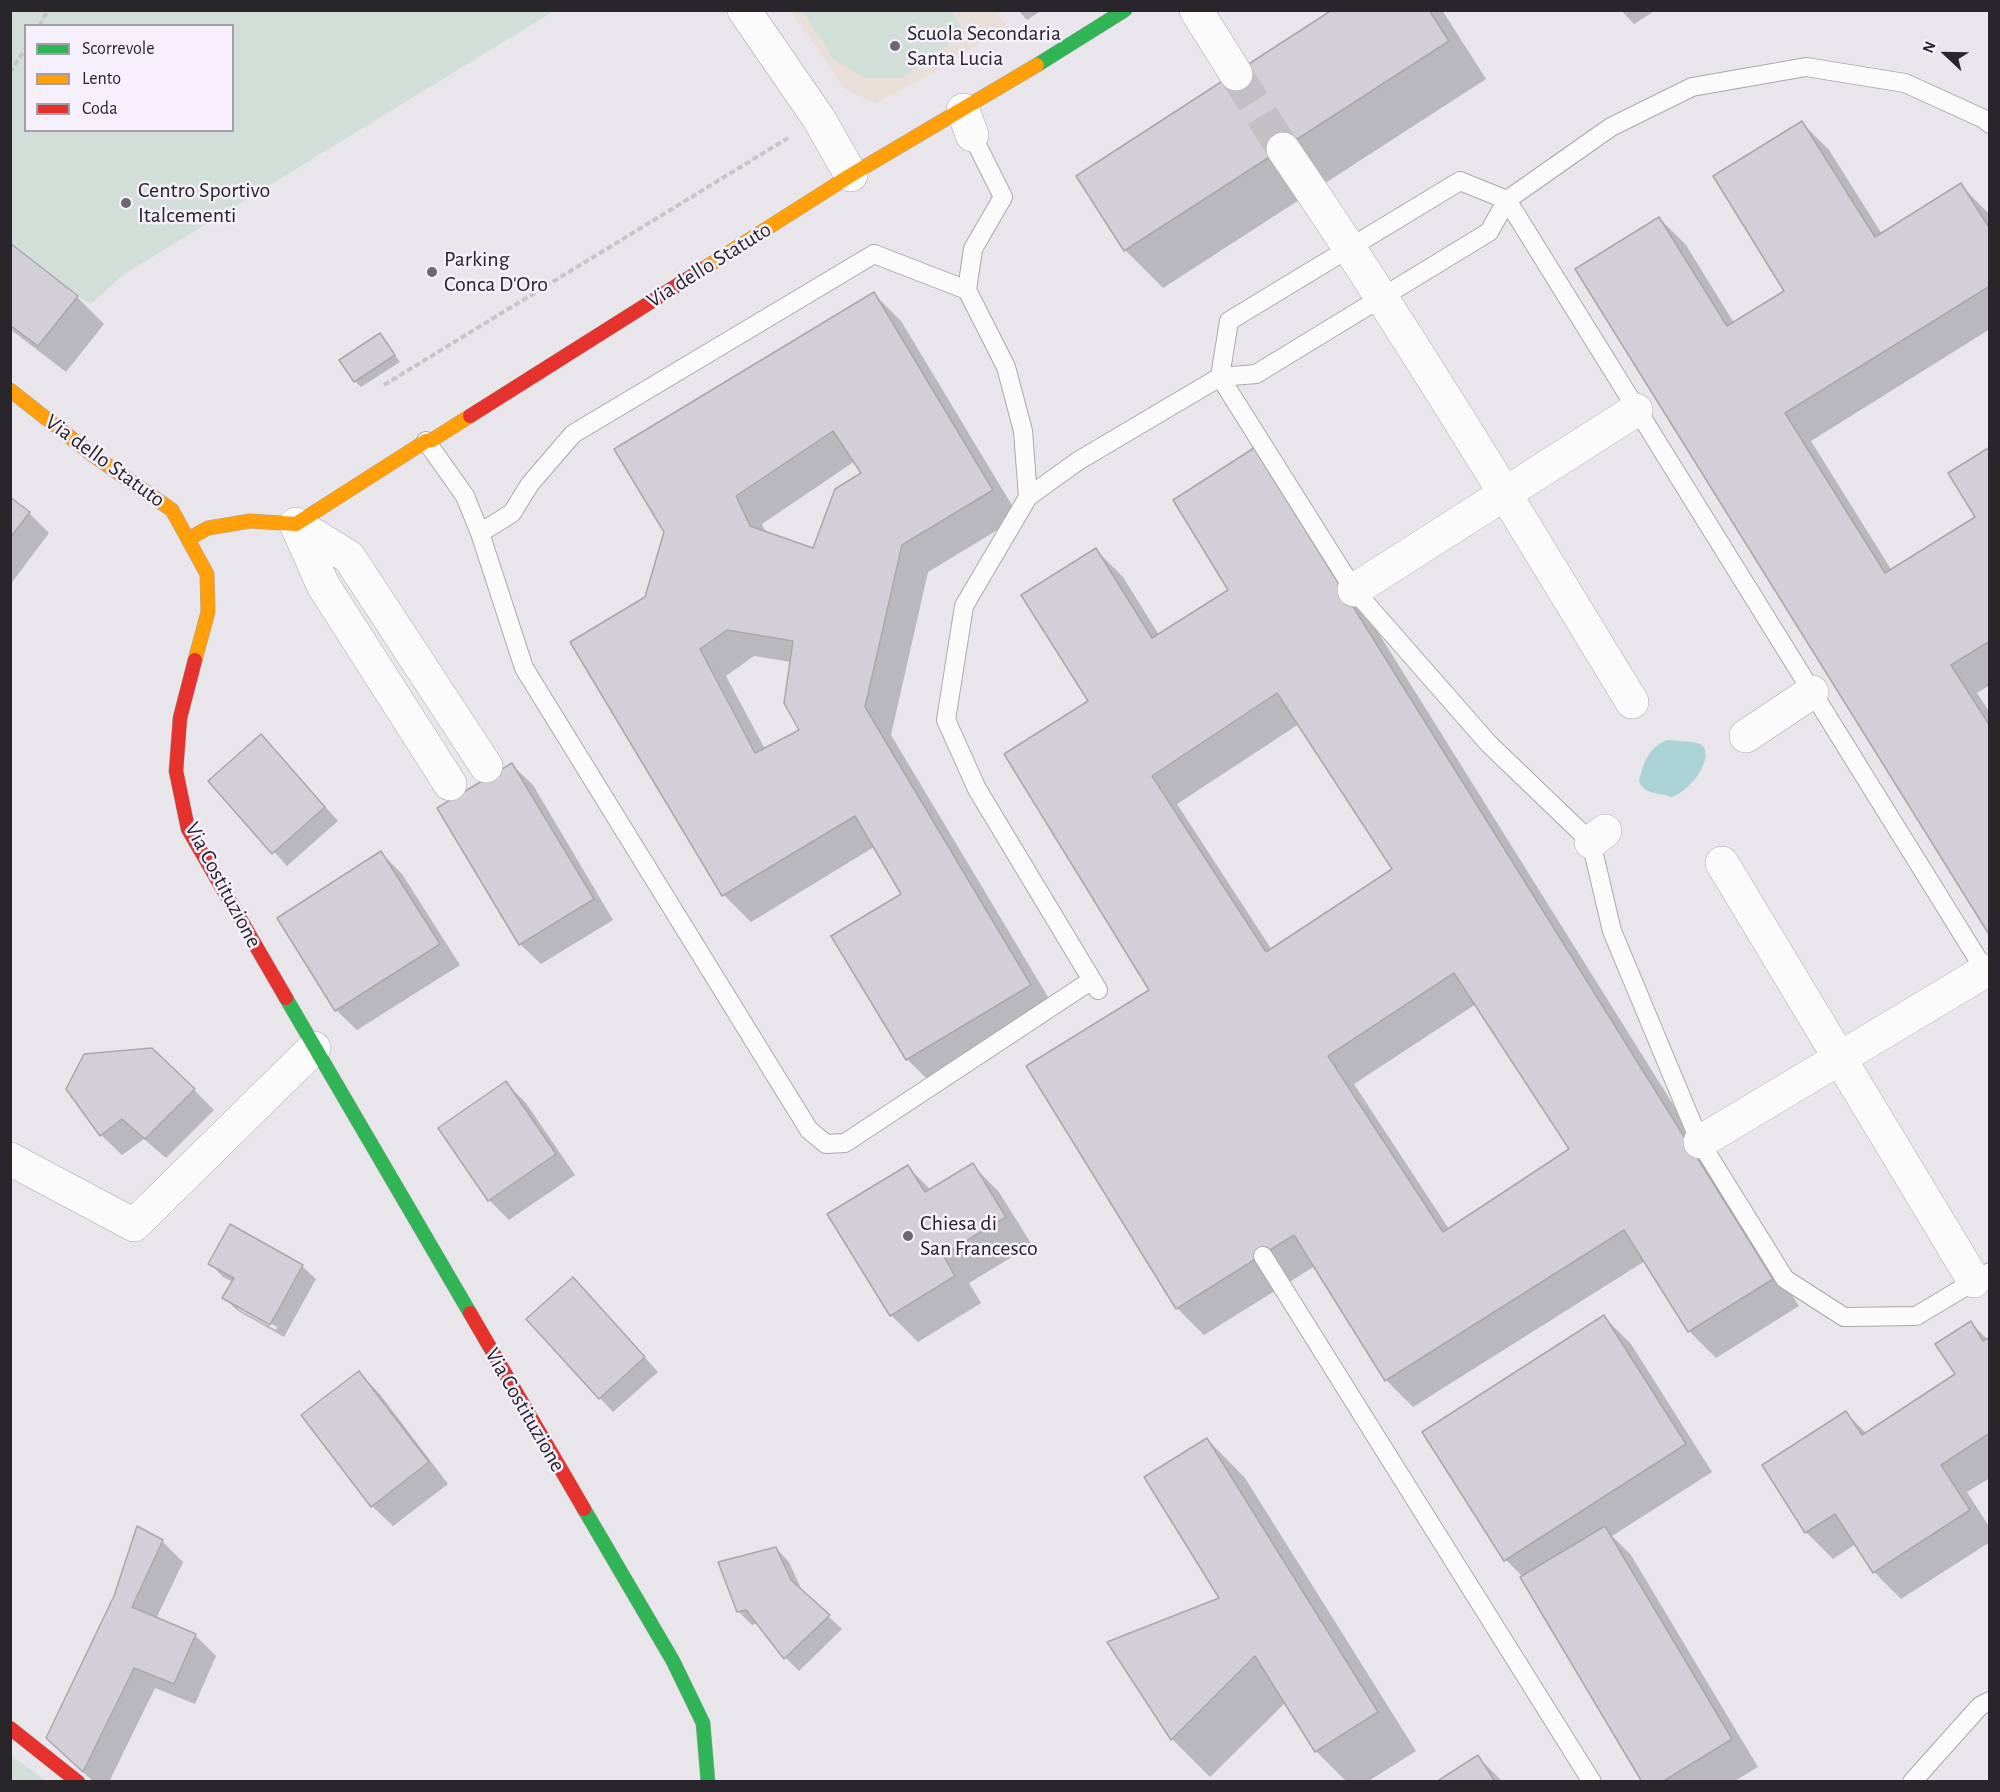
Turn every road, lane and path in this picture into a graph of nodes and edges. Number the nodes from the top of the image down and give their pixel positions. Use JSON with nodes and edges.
{"nodes":[{"id":1,"x":48,"y":10,"type":"edge"},
{"id":2,"x":744,"y":10,"type":"edge"},
{"id":3,"x":1125,"y":10,"type":"edge"},
{"id":4,"x":1196,"y":10,"type":"edge"},
{"id":5,"x":40,"y":24,"type":"edge"},
{"id":6,"x":24,"y":51,"type":"edge"},
{"id":7,"x":10,"y":73,"type":"edge"},
{"id":8,"x":1236,"y":74,"type":"tunnel mouth"},
{"id":9,"x":819,"y":119,"type":"junction"},
{"id":10,"x":968,"y":123,"type":"junction"},
{"id":11,"x":1989,"y":124,"type":"edge"},
{"id":12,"x":1283,"y":149,"type":"tunnel mouth"},
{"id":13,"x":851,"y":175,"type":"junction"},
{"id":14,"x":1507,"y":200,"type":"junction"},
{"id":15,"x":1351,"y":248,"type":"junction"},
{"id":16,"x":967,"y":290,"type":"junction"},
{"id":17,"x":1381,"y":297,"type":"junction"},
{"id":18,"x":1221,"y":377,"type":"junction"},
{"id":19,"x":384,"y":385,"type":"dead end"},
{"id":20,"x":10,"y":390,"type":"edge"},
{"id":21,"x":1636,"y":410,"type":"junction"},
{"id":22,"x":426,"y":441,"type":"junction"},
{"id":23,"x":1506,"y":495,"type":"junction"},
{"id":24,"x":1028,"y":497,"type":"junction"},
{"id":25,"x":296,"y":524,"type":"junction"},
{"id":26,"x":480,"y":532,"type":"junction"},
{"id":27,"x":188,"y":538,"type":"junction"},
{"id":28,"x":1354,"y":590,"type":"junction"},
{"id":29,"x":1812,"y":692,"type":"junction"},
{"id":30,"x":1632,"y":702,"type":"dead end"},
{"id":31,"x":1746,"y":736,"type":"dead end"},
{"id":32,"x":486,"y":766,"type":"dead end"},
{"id":33,"x":450,"y":784,"type":"dead end"},
{"id":34,"x":1722,"y":863,"type":"dead end"},
{"id":35,"x":1987,"y":975,"type":"edge"},
{"id":36,"x":314,"y":1047,"type":"junction"},
{"id":37,"x":1840,"y":1059,"type":"junction"},
{"id":38,"x":1700,"y":1142,"type":"junction"},
{"id":39,"x":10,"y":1159,"type":"edge"},
{"id":40,"x":1263,"y":1256,"type":"dead end"},
{"id":41,"x":1982,"y":1276,"type":"edge"},
{"id":42,"x":1989,"y":1701,"type":"edge"},
{"id":43,"x":10,"y":1728,"type":"edge"},
{"id":44,"x":78,"y":1782,"type":"edge"},
{"id":45,"x":708,"y":1782,"type":"edge"},
{"id":46,"x":1592,"y":1782,"type":"edge"},
{"id":47,"x":1912,"y":1782,"type":"edge"}],
"edges":[{"from":1,"to":5,"type":"path"},
{"from":2,"to":9,"type":"street"},
{"from":3,"to":10,"type":"street","name":"Via dello Statuto"},
{"from":4,"to":8,"type":"street"},
{"from":6,"to":7,"type":"path"},
{"from":9,"to":13,"type":"street"},
{"from":9,"to":19,"type":"path"},
{"from":10,"to":13,"type":"street","name":"Via dello Statuto"},
{"from":10,"to":16,"type":"lane"},
{"from":11,"to":14,"type":"lane"},
{"from":12,"to":15,"type":"street"},
{"from":13,"to":22,"type":"street","name":"Via dello Statuto"},
{"from":14,"to":15,"type":"lane"},
{"from":14,"to":17,"type":"lane"},
{"from":14,"to":21,"type":"lane"},
{"from":15,"to":17,"type":"street"},
{"from":15,"to":18,"type":"lane"},
{"from":16,"to":24,"type":"lane"},
{"from":16,"to":26,"type":"lane"},
{"from":17,"to":18,"type":"lane"},
{"from":17,"to":23,"type":"street"},
{"from":18,"to":24,"type":"lane"},
{"from":18,"to":28,"type":"lane"},
{"from":20,"to":27,"type":"street","name":"Via dello Statuto"},
{"from":21,"to":23,"type":"street"},
{"from":21,"to":29,"type":"lane"},
{"from":22,"to":25,"type":"street","name":"Via dello Statuto"},
{"from":22,"to":26,"type":"lane"},
{"from":23,"to":28,"type":"street"},
{"from":23,"to":30,"type":"street"},
{"from":24,"to":26,"type":"lane"},
{"from":25,"to":27,"type":"street"},
{"from":25,"to":32,"type":"street"},
{"from":25,"to":33,"type":"street"},
{"from":27,"to":36,"type":"street","name":"Via Costituzione"},
{"from":28,"to":38,"type":"lane"},
{"from":29,"to":31,"type":"street"},
{"from":29,"to":35,"type":"lane"},
{"from":34,"to":37,"type":"street"},
{"from":35,"to":37,"type":"street"},
{"from":36,"to":39,"type":"street"},
{"from":36,"to":45,"type":"street","name":"Via Costituzione"},
{"from":37,"to":38,"type":"street"},
{"from":37,"to":41,"type":"street"},
{"from":38,"to":41,"type":"lane"},
{"from":40,"to":46,"type":"lane"},
{"from":42,"to":47,"type":"lane"},
{"from":43,"to":44,"type":"street"}]}
